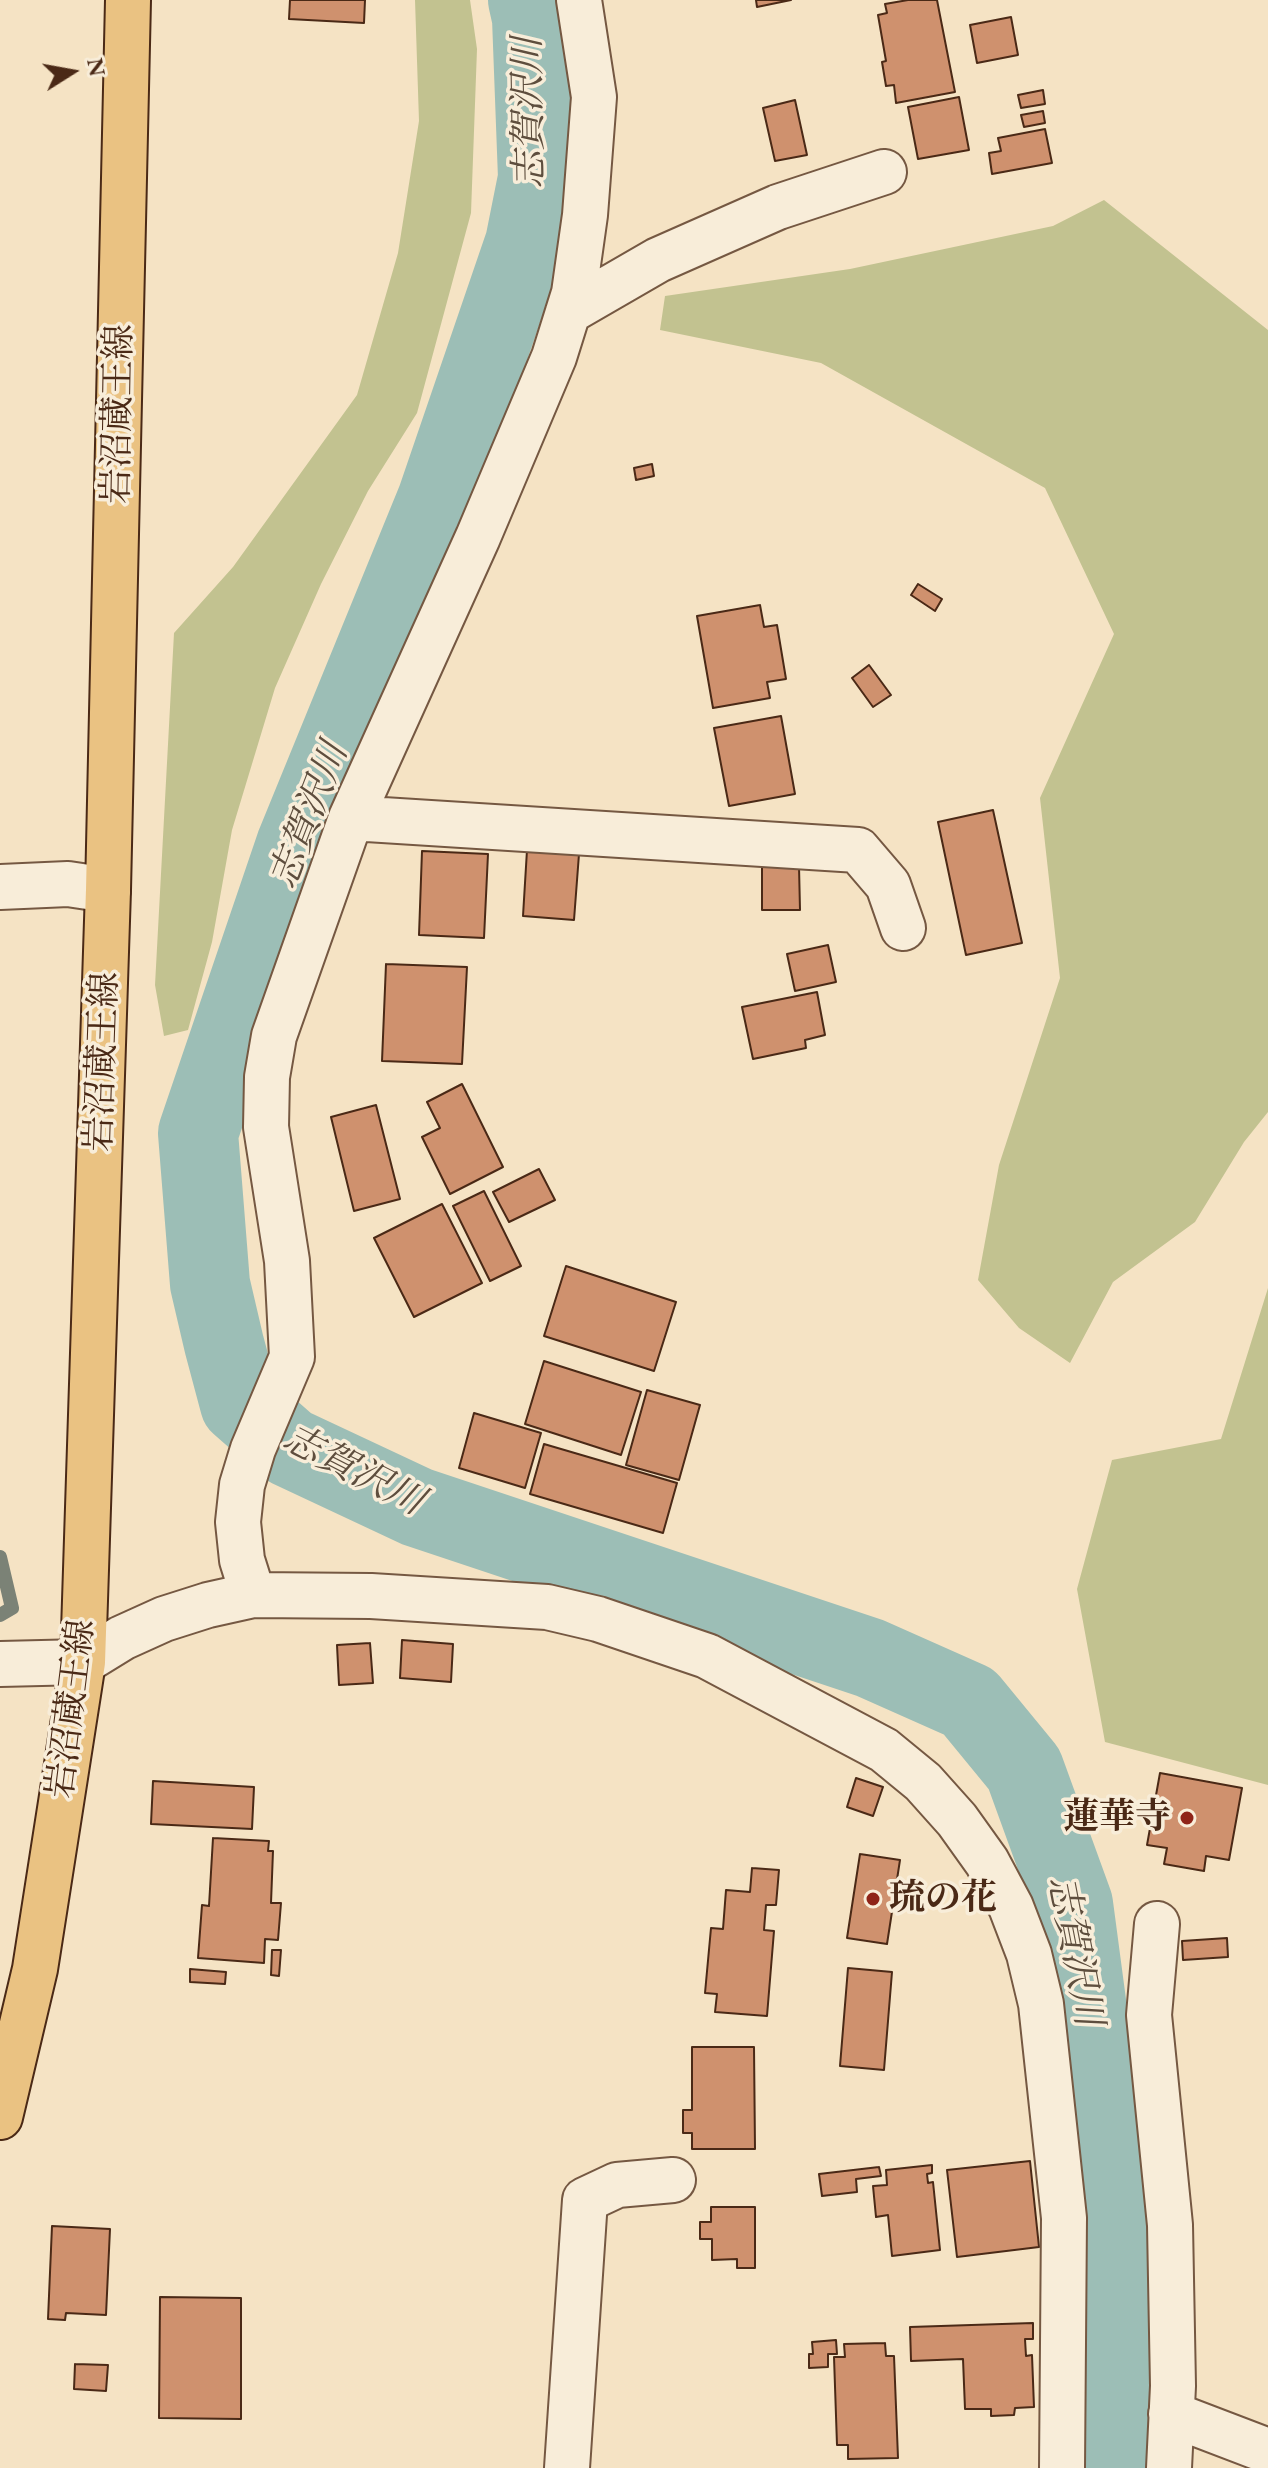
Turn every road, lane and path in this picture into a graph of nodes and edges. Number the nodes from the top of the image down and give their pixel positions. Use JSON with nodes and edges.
{"nodes":[{"id":1,"x":128,"y":0,"type":"edge"},
{"id":2,"x":579,"y":0,"type":"edge"},
{"id":3,"x":884,"y":172,"type":"dead end"},
{"id":4,"x":568,"y":312,"type":"junction"},
{"id":5,"x":351,"y":818,"type":"junction"},
{"id":6,"x":0,"y":887,"type":"edge"},
{"id":7,"x":108,"y":890,"type":"junction"},
{"id":8,"x":903,"y":928,"type":"dead end"},
{"id":9,"x":253,"y":1595,"type":"junction"},
{"id":10,"x":83,"y":1662,"type":"junction"},
{"id":11,"x":0,"y":1664,"type":"edge"},
{"id":12,"x":1157,"y":1924,"type":"dead end"},
{"id":13,"x":0,"y":2117,"type":"edge"},
{"id":14,"x":673,"y":2180,"type":"dead end"},
{"id":15,"x":1171,"y":2414,"type":"junction"},
{"id":16,"x":1268,"y":2451,"type":"edge"},
{"id":17,"x":1052,"y":2467,"type":"edge"},
{"id":18,"x":567,"y":2468,"type":"edge"},
{"id":19,"x":1169,"y":2468,"type":"edge"}],
"edges":[{"from":1,"to":7,"type":"main road","name":"岩沼蔵王線"},
{"from":2,"to":4,"type":"street"},
{"from":3,"to":4,"type":"street"},
{"from":4,"to":5,"type":"street"},
{"from":5,"to":8,"type":"street"},
{"from":5,"to":9,"type":"street"},
{"from":6,"to":7,"type":"street"},
{"from":7,"to":10,"type":"main road","name":"岩沼蔵王線"},
{"from":9,"to":10,"type":"street"},
{"from":9,"to":17,"type":"street"},
{"from":10,"to":11,"type":"street"},
{"from":10,"to":13,"type":"main road","name":"岩沼蔵王線"},
{"from":12,"to":15,"type":"street"},
{"from":14,"to":18,"type":"street"},
{"from":15,"to":16,"type":"street"},
{"from":15,"to":19,"type":"street"}]}
